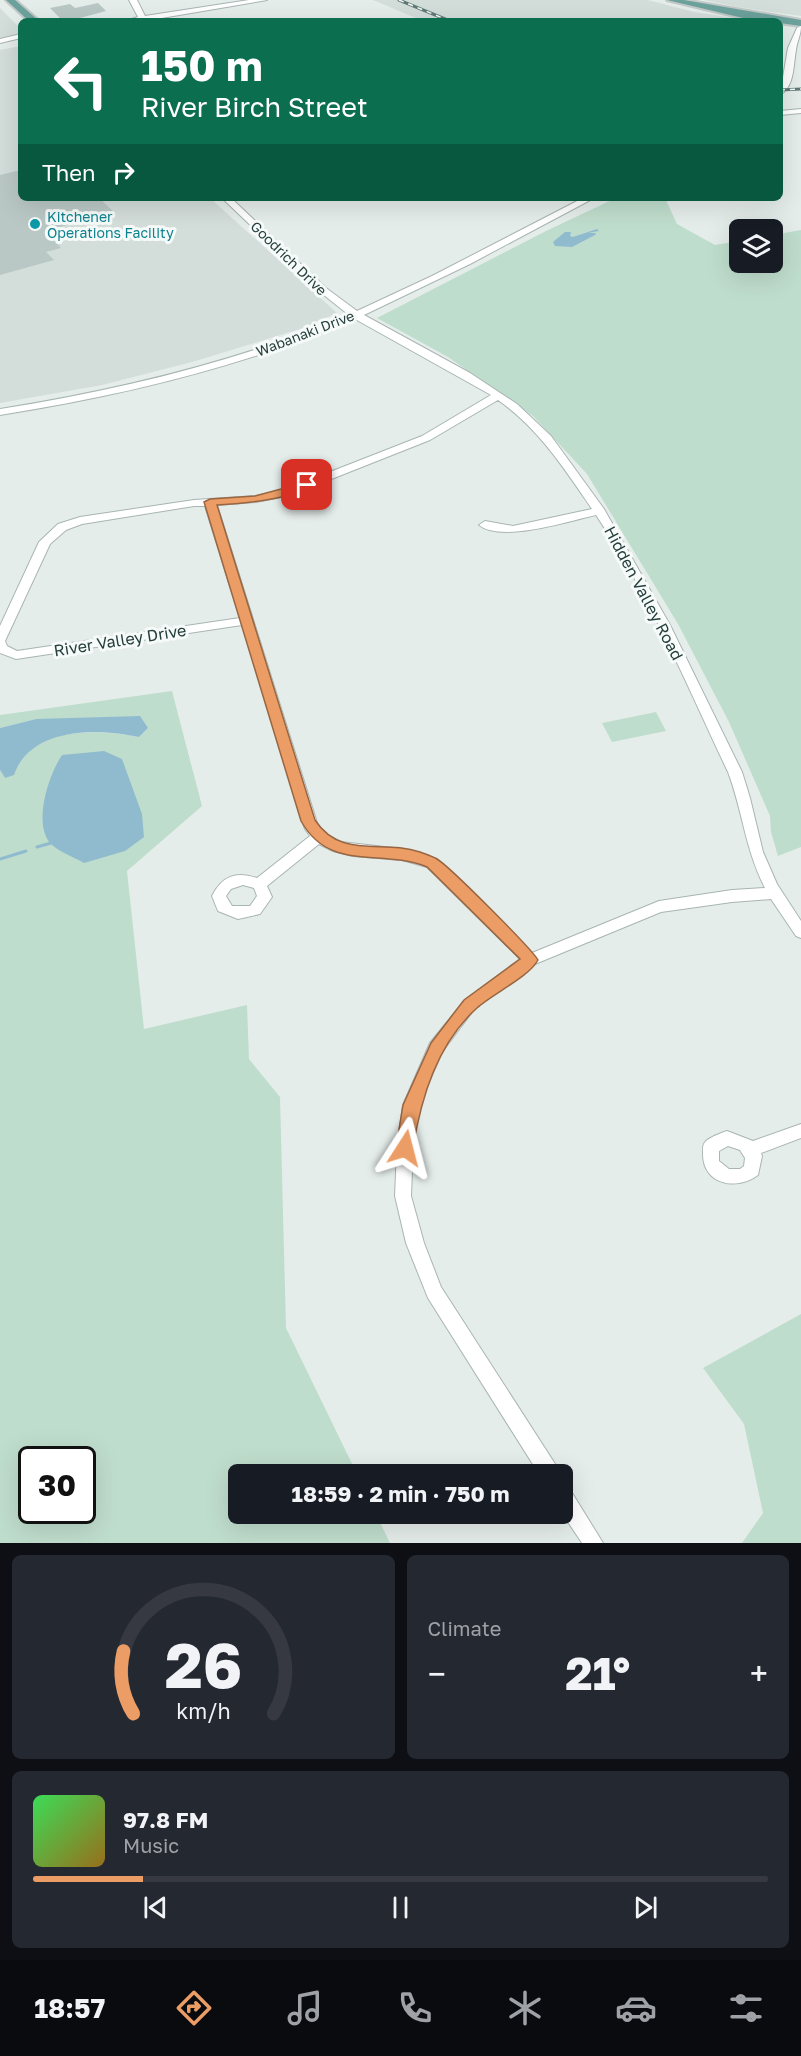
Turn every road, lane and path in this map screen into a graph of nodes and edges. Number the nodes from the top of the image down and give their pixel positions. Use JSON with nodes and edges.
{"nodes":[{"id":1,"x":1,"y":0,"type":"edge"},
{"id":2,"x":10,"y":0,"type":"edge"},
{"id":3,"x":133,"y":0,"type":"edge"},
{"id":4,"x":263,"y":0,"type":"edge"},
{"id":5,"x":671,"y":0,"type":"edge"},
{"id":6,"x":689,"y":0,"type":"edge"},
{"id":7,"x":22,"y":18,"type":"edge"},
{"id":8,"x":31,"y":18,"type":"edge"},
{"id":9,"x":142,"y":18,"type":"edge"},
{"id":10,"x":149,"y":18,"type":"edge"},
{"id":11,"x":772,"y":18,"type":"edge"},
{"id":12,"x":783,"y":19,"type":"edge"},
{"id":13,"x":801,"y":21,"type":"edge"},
{"id":14,"x":801,"y":28,"type":"edge"},
{"id":15,"x":18,"y":37,"type":"edge"},
{"id":16,"x":0,"y":41,"type":"edge"},
{"id":17,"x":18,"y":43,"type":"edge"},
{"id":18,"x":0,"y":46,"type":"edge"},
{"id":19,"x":783,"y":87,"type":"edge"},
{"id":20,"x":801,"y":111,"type":"edge"},
{"id":21,"x":783,"y":113,"type":"edge"},
{"id":22,"x":229,"y":201,"type":"edge"},
{"id":23,"x":584,"y":201,"type":"edge"},
{"id":24,"x":355,"y":314,"type":"junction"},
{"id":25,"x":498,"y":396,"type":"junction"},
{"id":26,"x":0,"y":412,"type":"edge"},
{"id":27,"x":210,"y":502,"type":"junction"},
{"id":28,"x":600,"y":511,"type":"junction"},
{"id":29,"x":485,"y":525,"type":"dead end"},
{"id":30,"x":245,"y":621,"type":"junction"},
{"id":31,"x":0,"y":641,"type":"edge"},
{"id":32,"x":318,"y":837,"type":"junction"},
{"id":33,"x":259,"y":884,"type":"dead end"},
{"id":34,"x":773,"y":893,"type":"junction"},
{"id":35,"x":801,"y":932,"type":"edge"},
{"id":36,"x":530,"y":960,"type":"junction"},
{"id":37,"x":801,"y":1131,"type":"edge"},
{"id":38,"x":751,"y":1149,"type":"dead end"},
{"id":39,"x":544,"y":1464,"type":"edge"},
{"id":40,"x":573,"y":1512,"type":"edge"},
{"id":41,"x":593,"y":1543,"type":"edge"}],
"edges":[{"from":1,"to":7,"type":"main road"},
{"from":2,"to":8,"type":"main road"},
{"from":3,"to":9,"type":"street"},
{"from":4,"to":10,"type":"street"},
{"from":5,"to":11,"type":"main road"},
{"from":6,"to":13,"type":"main road"},
{"from":12,"to":13,"type":"main road"},
{"from":14,"to":19,"type":"street"},
{"from":15,"to":16,"type":"street"},
{"from":17,"to":18,"type":"street"},
{"from":20,"to":21,"type":"street"},
{"from":22,"to":24,"type":"street","name":"Goodrich Drive"},
{"from":23,"to":24,"type":"street","name":"Wabanaki Drive"},
{"from":24,"to":25,"type":"street","name":"Hidden Valley Road"},
{"from":24,"to":26,"type":"street","name":"Wabanaki Drive"},
{"from":25,"to":27,"type":"street","name":"River Valley Drive"},
{"from":25,"to":28,"type":"street","name":"Hidden Valley Road"},
{"from":27,"to":30,"type":"street"},
{"from":27,"to":31,"type":"street","name":"River Valley Drive"},
{"from":28,"to":29,"type":"street"},
{"from":28,"to":34,"type":"street","name":"Hidden Valley Road"},
{"from":30,"to":31,"type":"street","name":"River Valley Drive"},
{"from":30,"to":32,"type":"street"},
{"from":32,"to":33,"type":"street"},
{"from":32,"to":36,"type":"street"},
{"from":34,"to":35,"type":"street","name":"Hidden Valley Road"},
{"from":34,"to":36,"type":"street"},
{"from":36,"to":39,"type":"street"},
{"from":37,"to":38,"type":"street"},
{"from":40,"to":41,"type":"street"}]}
